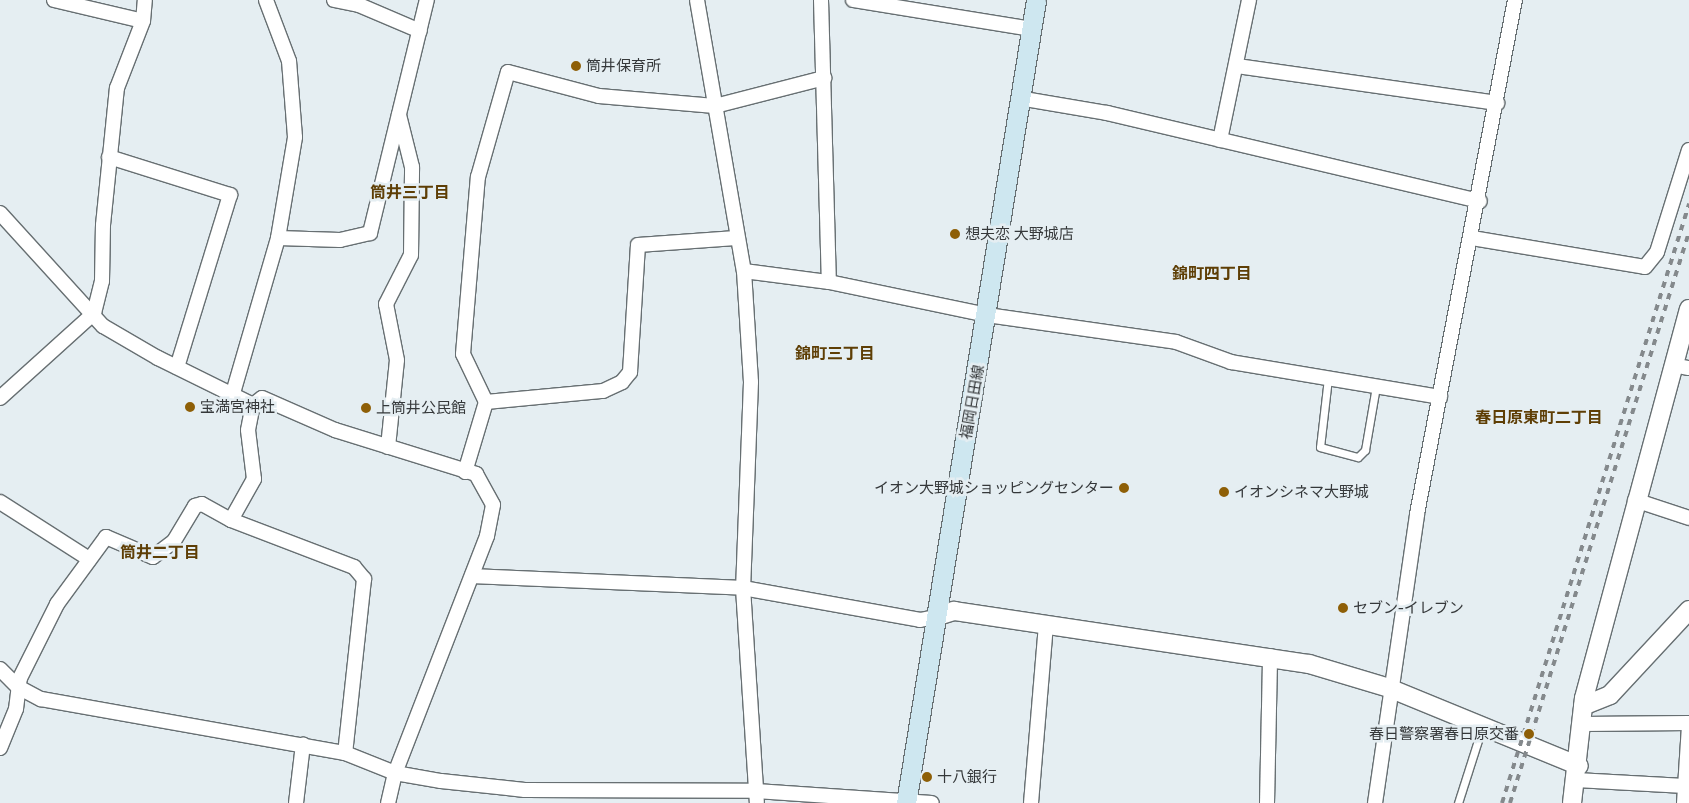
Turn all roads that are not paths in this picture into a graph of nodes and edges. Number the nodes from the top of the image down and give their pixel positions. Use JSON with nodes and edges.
{"nodes":[{"id":1,"x":54,"y":0,"type":"edge"},
{"id":2,"x":145,"y":0,"type":"edge"},
{"id":3,"x":266,"y":0,"type":"edge"},
{"id":4,"x":334,"y":0,"type":"edge"},
{"id":5,"x":427,"y":0,"type":"edge"},
{"id":6,"x":697,"y":0,"type":"edge"},
{"id":7,"x":821,"y":0,"type":"edge"},
{"id":8,"x":853,"y":0,"type":"edge"},
{"id":9,"x":1036,"y":0,"type":"edge"},
{"id":10,"x":1248,"y":0,"type":"edge"},
{"id":11,"x":1515,"y":0,"type":"edge"},
{"id":12,"x":143,"y":21,"type":"junction"},
{"id":13,"x":1032,"y":29,"type":"junction"},
{"id":14,"x":420,"y":30,"type":"junction"},
{"id":15,"x":1236,"y":66,"type":"junction"},
{"id":16,"x":824,"y":78,"type":"junction"},
{"id":17,"x":1019,"y":98,"type":"junction"},
{"id":18,"x":1497,"y":103,"type":"junction"},
{"id":19,"x":715,"y":106,"type":"junction"},
{"id":20,"x":399,"y":115,"type":"junction"},
{"id":21,"x":1220,"y":140,"type":"junction"},
{"id":22,"x":1689,"y":150,"type":"edge"},
{"id":23,"x":109,"y":156,"type":"junction"},
{"id":24,"x":1480,"y":201,"type":"junction"},
{"id":25,"x":0,"y":213,"type":"edge"},
{"id":26,"x":278,"y":238,"type":"junction"},
{"id":27,"x":736,"y":238,"type":"junction"},
{"id":28,"x":1472,"y":238,"type":"junction"},
{"id":29,"x":744,"y":272,"type":"junction"},
{"id":30,"x":829,"y":282,"type":"junction"},
{"id":31,"x":1689,"y":309,"type":"edge"},
{"id":32,"x":94,"y":313,"type":"junction"},
{"id":33,"x":987,"y":315,"type":"junction"},
{"id":34,"x":1681,"y":366,"type":"edge"},
{"id":35,"x":177,"y":367,"type":"junction"},
{"id":36,"x":1328,"y":378,"type":"junction"},
{"id":37,"x":1376,"y":386,"type":"junction"},
{"id":38,"x":233,"y":393,"type":"junction"},
{"id":39,"x":1440,"y":397,"type":"junction"},
{"id":40,"x":0,"y":398,"type":"edge"},
{"id":41,"x":486,"y":402,"type":"junction"},
{"id":42,"x":253,"y":405,"type":"junction"},
{"id":43,"x":388,"y":447,"type":"junction"},
{"id":44,"x":466,"y":472,"type":"junction"},
{"id":45,"x":1636,"y":500,"type":"junction"},
{"id":46,"x":0,"y":502,"type":"edge"},
{"id":47,"x":1689,"y":518,"type":"edge"},
{"id":48,"x":231,"y":520,"type":"junction"},
{"id":49,"x":90,"y":559,"type":"junction"},
{"id":50,"x":472,"y":576,"type":"junction"},
{"id":51,"x":743,"y":588,"type":"junction"},
{"id":52,"x":1689,"y":610,"type":"edge"},
{"id":53,"x":935,"y":617,"type":"junction"},
{"id":54,"x":1046,"y":624,"type":"junction"},
{"id":55,"x":1270,"y":656,"type":"junction"},
{"id":56,"x":0,"y":669,"type":"edge"},
{"id":57,"x":18,"y":687,"type":"junction"},
{"id":58,"x":1389,"y":688,"type":"junction"},
{"id":59,"x":1583,"y":706,"type":"junction"},
{"id":60,"x":1582,"y":724,"type":"junction"},
{"id":61,"x":1689,"y":725,"type":"edge"},
{"id":62,"x":1482,"y":728,"type":"junction"},
{"id":63,"x":303,"y":744,"type":"junction"},
{"id":64,"x":0,"y":748,"type":"edge"},
{"id":65,"x":345,"y":753,"type":"junction"},
{"id":66,"x":1578,"y":773,"type":"junction"},
{"id":67,"x":395,"y":774,"type":"junction"},
{"id":68,"x":1685,"y":786,"type":"junction"},
{"id":69,"x":756,"y":797,"type":"edge"},
{"id":70,"x":296,"y":803,"type":"edge"},
{"id":71,"x":388,"y":803,"type":"edge"},
{"id":72,"x":906,"y":803,"type":"edge"},
{"id":73,"x":932,"y":803,"type":"edge"},
{"id":74,"x":1031,"y":803,"type":"edge"},
{"id":75,"x":1267,"y":803,"type":"edge"},
{"id":76,"x":1375,"y":803,"type":"edge"},
{"id":77,"x":1458,"y":803,"type":"edge"},
{"id":78,"x":1572,"y":803,"type":"edge"},
{"id":79,"x":1684,"y":803,"type":"edge"}],
"edges":[{"from":1,"to":12,"type":"street"},
{"from":2,"to":12,"type":"street"},
{"from":3,"to":26,"type":"street"},
{"from":4,"to":14,"type":"street"},
{"from":5,"to":14,"type":"street"},
{"from":6,"to":19,"type":"street"},
{"from":7,"to":16,"type":"street"},
{"from":8,"to":13,"type":"street"},
{"from":9,"to":13,"type":"main road","name":"福岡日田線"},
{"from":10,"to":15,"type":"street"},
{"from":11,"to":18,"type":"street"},
{"from":12,"to":23,"type":"street"},
{"from":13,"to":17,"type":"main road","name":"福岡日田線"},
{"from":14,"to":20,"type":"street"},
{"from":15,"to":18,"type":"street"},
{"from":15,"to":21,"type":"street"},
{"from":16,"to":19,"type":"street"},
{"from":16,"to":30,"type":"street"},
{"from":17,"to":21,"type":"street"},
{"from":17,"to":33,"type":"main road","name":"福岡日田線"},
{"from":18,"to":24,"type":"street"},
{"from":19,"to":27,"type":"street"},
{"from":19,"to":41,"type":"street"},
{"from":20,"to":26,"type":"street"},
{"from":20,"to":43,"type":"street"},
{"from":21,"to":24,"type":"street"},
{"from":22,"to":28,"type":"street"},
{"from":23,"to":32,"type":"street"},
{"from":23,"to":35,"type":"street"},
{"from":24,"to":28,"type":"street"},
{"from":25,"to":32,"type":"street"},
{"from":26,"to":38,"type":"street"},
{"from":27,"to":29,"type":"street"},
{"from":27,"to":41,"type":"street"},
{"from":28,"to":39,"type":"street"},
{"from":29,"to":30,"type":"street"},
{"from":29,"to":51,"type":"street"},
{"from":30,"to":33,"type":"street"},
{"from":31,"to":34,"type":"street"},
{"from":32,"to":35,"type":"street"},
{"from":32,"to":40,"type":"street"},
{"from":33,"to":36,"type":"street"},
{"from":33,"to":53,"type":"main road","name":"福岡日田線"},
{"from":34,"to":45,"type":"street"},
{"from":35,"to":38,"type":"street"},
{"from":36,"to":37,"type":"street"},
{"from":36,"to":37,"type":"lane"},
{"from":37,"to":39,"type":"street"},
{"from":38,"to":42,"type":"street"},
{"from":39,"to":58,"type":"street"},
{"from":41,"to":44,"type":"street"},
{"from":42,"to":43,"type":"street"},
{"from":42,"to":48,"type":"street"},
{"from":43,"to":44,"type":"street"},
{"from":44,"to":50,"type":"street"},
{"from":45,"to":47,"type":"street"},
{"from":45,"to":59,"type":"street"},
{"from":46,"to":49,"type":"street"},
{"from":48,"to":49,"type":"street"},
{"from":48,"to":65,"type":"street"},
{"from":49,"to":57,"type":"street"},
{"from":50,"to":51,"type":"street"},
{"from":50,"to":67,"type":"street"},
{"from":51,"to":53,"type":"street"},
{"from":51,"to":69,"type":"street"},
{"from":52,"to":59,"type":"street"},
{"from":53,"to":54,"type":"street"},
{"from":53,"to":72,"type":"main road","name":"福岡日田線"},
{"from":54,"to":55,"type":"street"},
{"from":54,"to":74,"type":"street"},
{"from":55,"to":58,"type":"street"},
{"from":55,"to":75,"type":"street"},
{"from":56,"to":57,"type":"street"},
{"from":57,"to":63,"type":"street"},
{"from":57,"to":64,"type":"street"},
{"from":58,"to":62,"type":"street"},
{"from":58,"to":76,"type":"street"},
{"from":59,"to":60,"type":"street"},
{"from":60,"to":61,"type":"street"},
{"from":60,"to":66,"type":"street"},
{"from":61,"to":68,"type":"street"},
{"from":62,"to":66,"type":"street"},
{"from":62,"to":77,"type":"lane"},
{"from":63,"to":65,"type":"street"},
{"from":63,"to":70,"type":"street"},
{"from":65,"to":67,"type":"street"},
{"from":66,"to":68,"type":"street"},
{"from":66,"to":78,"type":"street"},
{"from":67,"to":69,"type":"street"},
{"from":67,"to":71,"type":"street"},
{"from":68,"to":79,"type":"street"},
{"from":69,"to":72,"type":"street"},
{"from":72,"to":73,"type":"street"}]}
